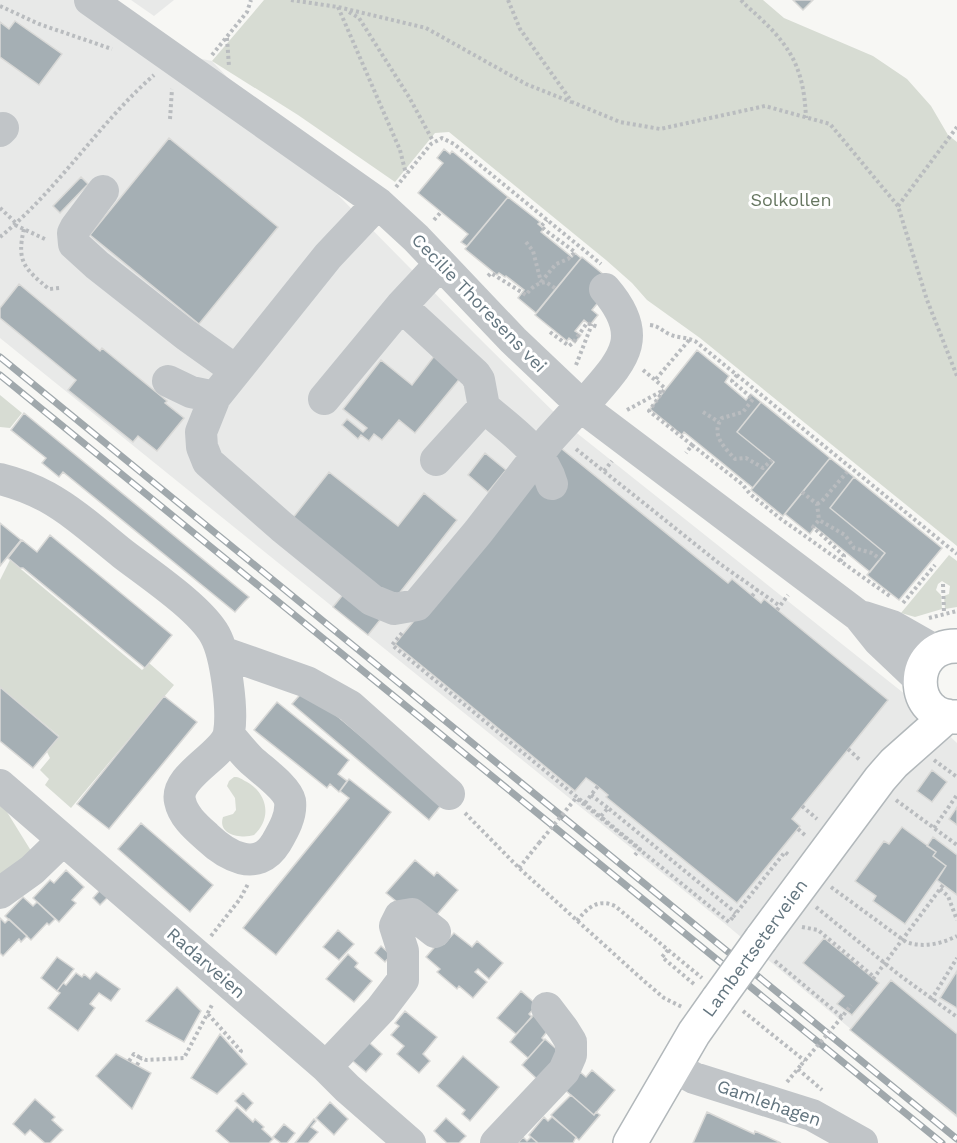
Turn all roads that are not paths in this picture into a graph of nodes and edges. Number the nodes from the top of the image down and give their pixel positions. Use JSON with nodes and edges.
{"nodes":[{"id":1,"x":90,"y":0,"type":"edge"},
{"id":2,"x":103,"y":191,"type":"dead end"},
{"id":3,"x":386,"y":196,"type":"junction"},
{"id":4,"x":440,"y":264,"type":"junction"},
{"id":5,"x":607,"y":280,"type":"road end"},
{"id":6,"x":401,"y":306,"type":"junction"},
{"id":7,"x":235,"y":370,"type":"junction"},
{"id":8,"x":168,"y":381,"type":"dead end"},
{"id":9,"x":215,"y":397,"type":"junction"},
{"id":10,"x":324,"y":399,"type":"dead end"},
{"id":11,"x":484,"y":407,"type":"junction"},
{"id":12,"x":585,"y":409,"type":"junction"},
{"id":13,"x":436,"y":460,"type":"dead end"},
{"id":14,"x":546,"y":470,"type":"junction"},
{"id":15,"x":0,"y":479,"type":"edge"},
{"id":16,"x":860,"y":616,"type":"junction"},
{"id":17,"x":950,"y":640,"type":"edge"},
{"id":18,"x":222,"y":652,"type":"junction"},
{"id":19,"x":937,"y":703,"type":"edge"},
{"id":20,"x":229,"y":735,"type":"dead end"},
{"id":21,"x":0,"y":785,"type":"edge"},
{"id":22,"x":449,"y":794,"type":"road end"},
{"id":23,"x":63,"y":840,"type":"junction"},
{"id":24,"x":0,"y":893,"type":"edge"},
{"id":25,"x":435,"y":932,"type":"dead end"},
{"id":26,"x":547,"y":1008,"type":"dead end"},
{"id":27,"x":674,"y":1067,"type":"junction"},
{"id":28,"x":326,"y":1068,"type":"junction"},
{"id":29,"x":410,"y":1143,"type":"edge"},
{"id":30,"x":496,"y":1143,"type":"edge"},
{"id":31,"x":630,"y":1143,"type":"edge"},
{"id":32,"x":862,"y":1143,"type":"edge"}],
"edges":[{"from":1,"to":3,"type":"street","name":"Cecilie Thoresens vei"},
{"from":2,"to":7,"type":"street"},
{"from":3,"to":4,"type":"street","name":"Cecilie Thoresens vei"},
{"from":3,"to":7,"type":"street"},
{"from":4,"to":6,"type":"street"},
{"from":4,"to":12,"type":"street","name":"Cecilie Thoresens vei"},
{"from":5,"to":12,"type":"street"},
{"from":6,"to":10,"type":"street"},
{"from":6,"to":11,"type":"street"},
{"from":7,"to":9,"type":"street"},
{"from":8,"to":9,"type":"street"},
{"from":9,"to":14,"type":"street"},
{"from":11,"to":13,"type":"street"},
{"from":11,"to":14,"type":"street"},
{"from":12,"to":14,"type":"street"},
{"from":12,"to":14,"type":"street"},
{"from":12,"to":16,"type":"street","name":"Cecilie Thoresens vei"},
{"from":15,"to":18,"type":"street"},
{"from":16,"to":17,"type":"street","name":"Cecilie Thoresens vei"},
{"from":16,"to":19,"type":"street","name":"Cecilie Thoresens vei"},
{"from":17,"to":19,"type":"main road","name":"Lambertseterveien"},
{"from":18,"to":20,"type":"street"},
{"from":18,"to":22,"type":"street"},
{"from":19,"to":27,"type":"main road","name":"Lambertseterveien","bridge":true},
{"from":21,"to":23,"type":"street","name":"Radarveien"},
{"from":23,"to":24,"type":"street"},
{"from":23,"to":28,"type":"street","name":"Radarveien"},
{"from":25,"to":28,"type":"street"},
{"from":26,"to":30,"type":"street"},
{"from":27,"to":31,"type":"main road","name":"Lambertseterveien"},
{"from":27,"to":32,"type":"street","name":"Gamlehagen"},
{"from":28,"to":29,"type":"street","name":"Radarveien"}]}
